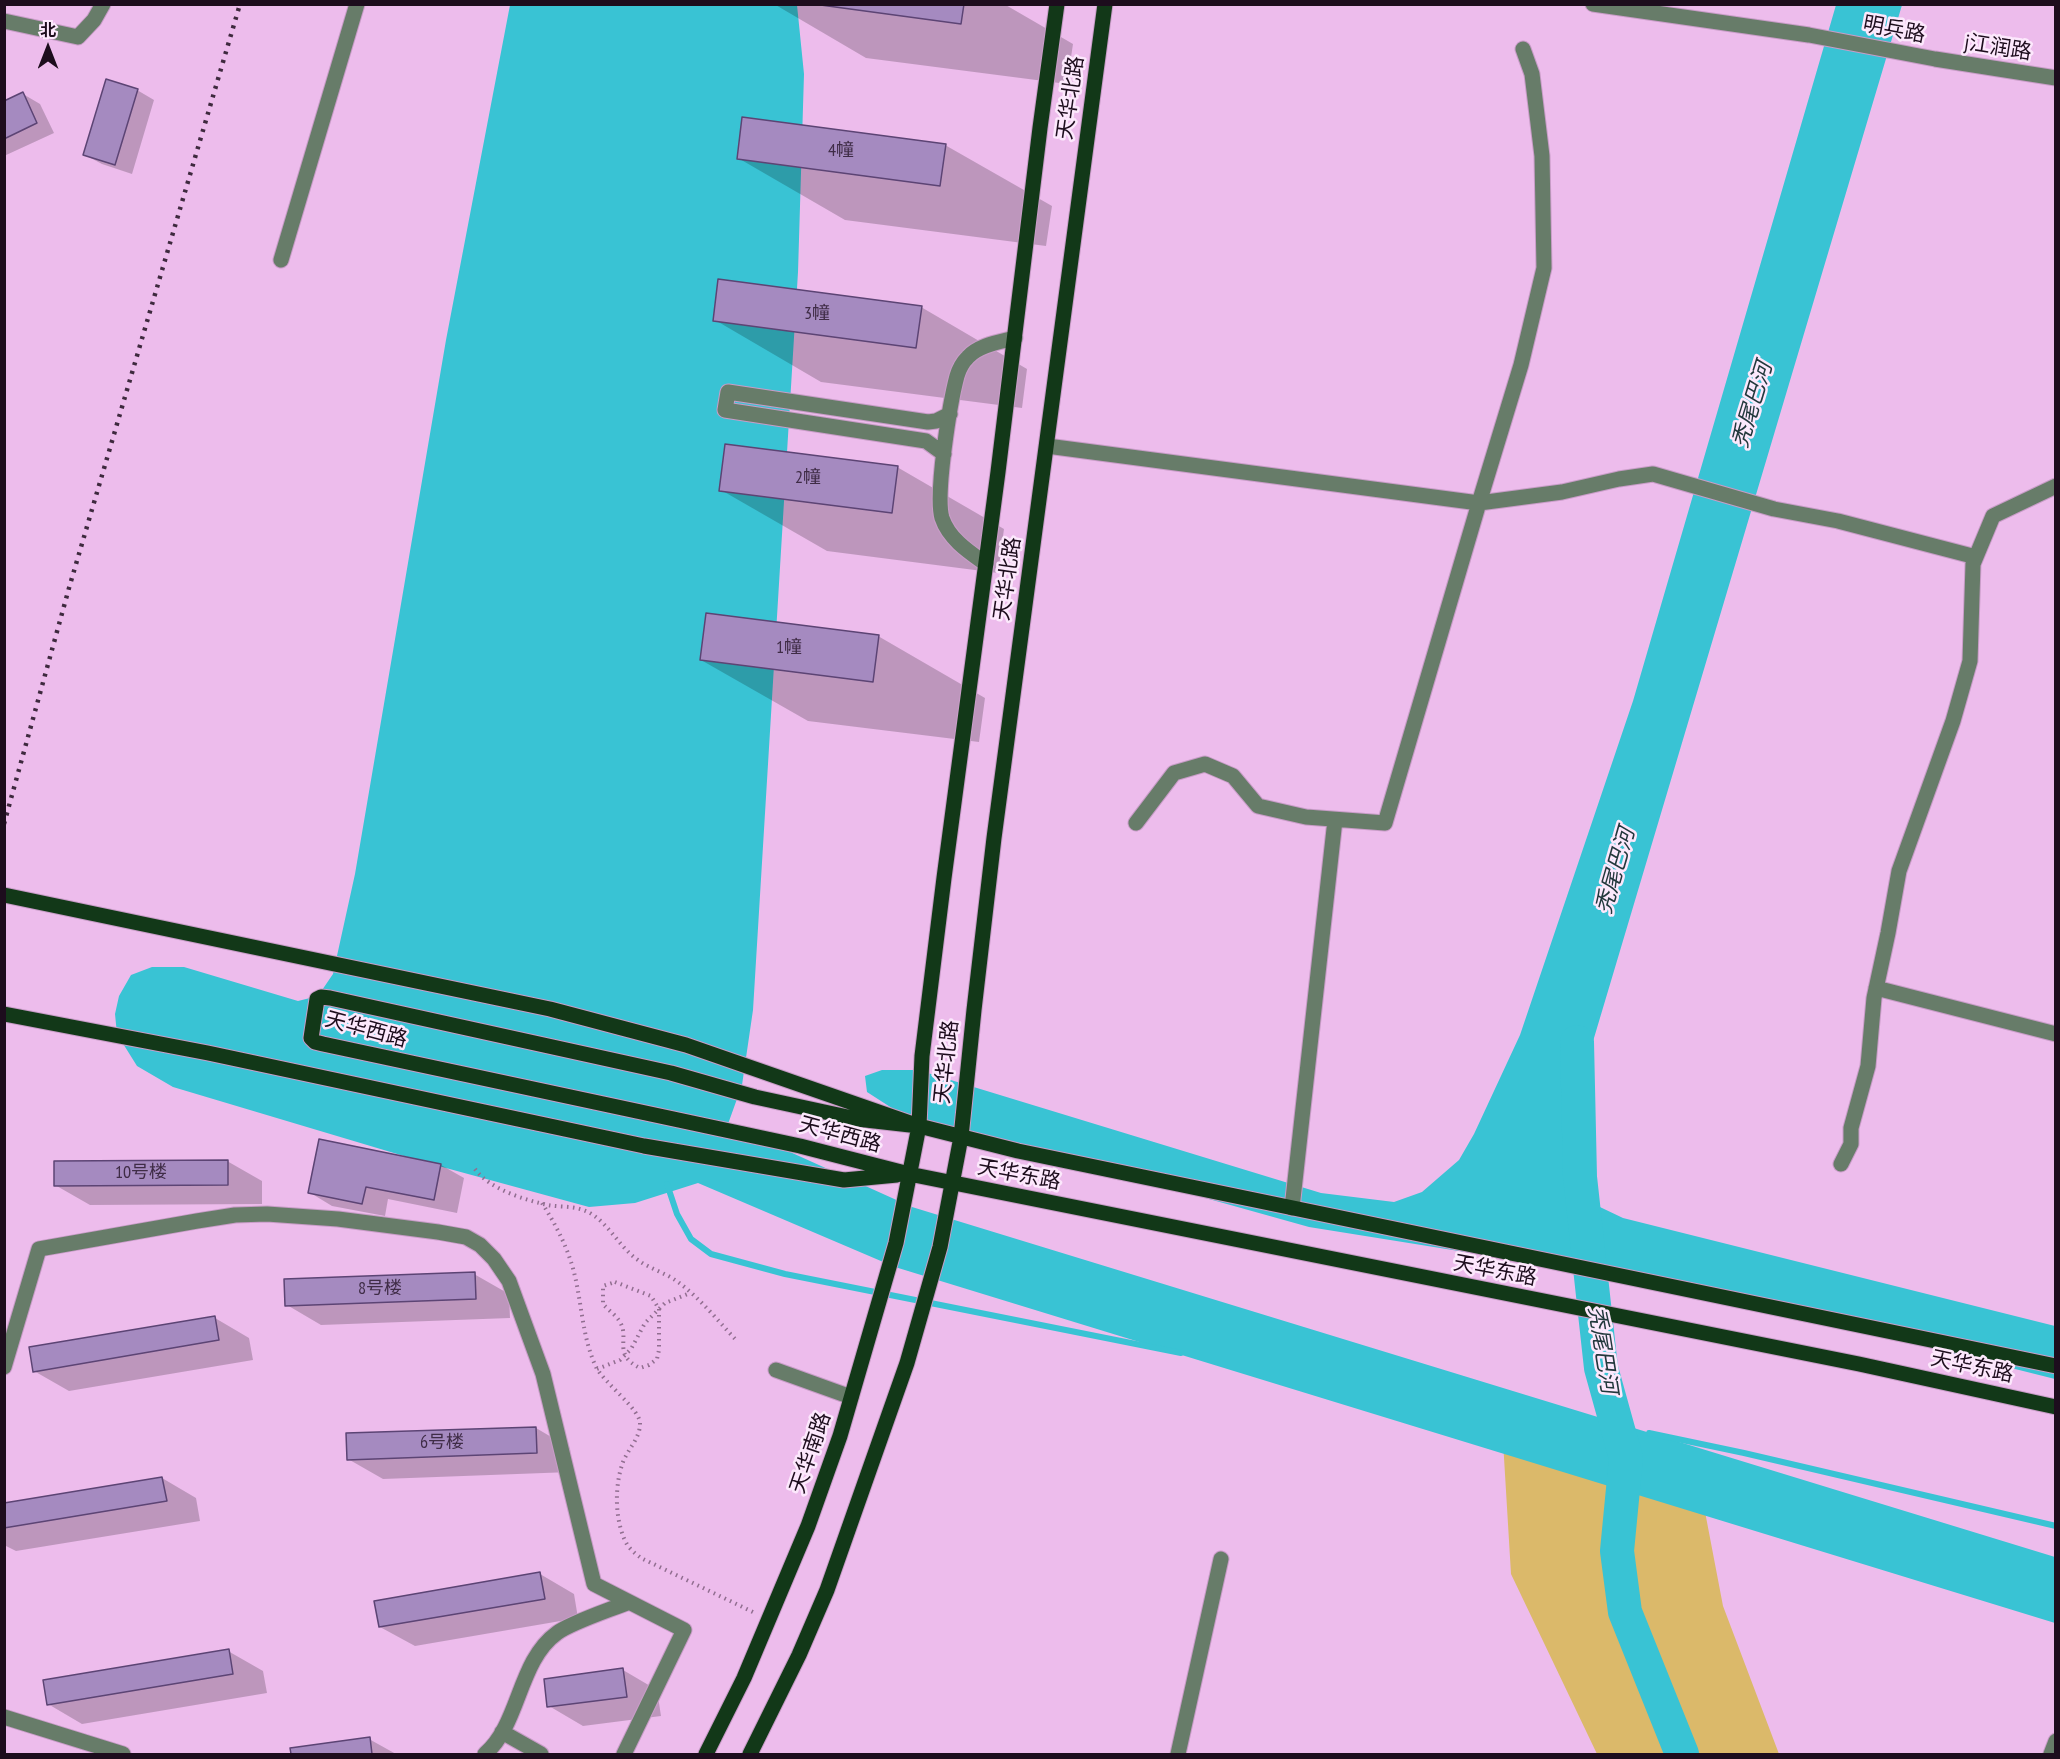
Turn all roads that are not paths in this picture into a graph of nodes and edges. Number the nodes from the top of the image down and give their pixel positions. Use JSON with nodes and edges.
{"nodes":[{"id":1,"x":103,"y":4,"type":"edge"},
{"id":2,"x":357,"y":4,"type":"edge"},
{"id":3,"x":1057,"y":4,"type":"edge"},
{"id":4,"x":1105,"y":4,"type":"edge"},
{"id":5,"x":1593,"y":4,"type":"edge"},
{"id":6,"x":4,"y":21,"type":"edge"},
{"id":7,"x":1523,"y":49,"type":"dead end"},
{"id":8,"x":1935,"y":59,"type":"joint"},
{"id":9,"x":2055,"y":78,"type":"edge"},
{"id":10,"x":281,"y":260,"type":"dead end"},
{"id":11,"x":1015,"y":338,"type":"junction"},
{"id":12,"x":950,"y":414,"type":"junction"},
{"id":13,"x":1047,"y":446,"type":"junction"},
{"id":14,"x":944,"y":454,"type":"junction"},
{"id":15,"x":2055,"y":486,"type":"edge"},
{"id":16,"x":1479,"y":503,"type":"junction"},
{"id":17,"x":1976,"y":557,"type":"junction"},
{"id":18,"x":986,"y":564,"type":"junction"},
{"id":19,"x":1335,"y":820,"type":"junction"},
{"id":20,"x":1136,"y":823,"type":"dead end"},
{"id":21,"x":4,"y":895,"type":"edge"},
{"id":22,"x":1876,"y":988,"type":"junction"},
{"id":23,"x":4,"y":1014,"type":"edge"},
{"id":24,"x":2055,"y":1034,"type":"edge"},
{"id":25,"x":919,"y":1126,"type":"junction"},
{"id":26,"x":938,"y":1131,"type":"joint"},
{"id":27,"x":961,"y":1137,"type":"junction"},
{"id":28,"x":914,"y":1150,"type":"joint"},
{"id":29,"x":1841,"y":1164,"type":"dead end"},
{"id":30,"x":909,"y":1174,"type":"junction"},
{"id":31,"x":927,"y":1178,"type":"joint"},
{"id":32,"x":952,"y":1183,"type":"junction"},
{"id":33,"x":1292,"y":1208,"type":"junction"},
{"id":34,"x":2055,"y":1366,"type":"edge"},
{"id":35,"x":4,"y":1367,"type":"edge"},
{"id":36,"x":776,"y":1370,"type":"dead end"},
{"id":37,"x":851,"y":1397,"type":"junction"},
{"id":38,"x":2055,"y":1407,"type":"edge"},
{"id":39,"x":1221,"y":1559,"type":"dead end"},
{"id":40,"x":629,"y":1602,"type":"junction"},
{"id":41,"x":4,"y":1718,"type":"edge"},
{"id":42,"x":502,"y":1732,"type":"junction"},
{"id":43,"x":2055,"y":1741,"type":"edge"},
{"id":44,"x":123,"y":1755,"type":"edge"},
{"id":45,"x":485,"y":1755,"type":"edge"},
{"id":46,"x":541,"y":1755,"type":"edge"},
{"id":47,"x":624,"y":1755,"type":"edge"},
{"id":48,"x":706,"y":1755,"type":"edge"},
{"id":49,"x":750,"y":1755,"type":"edge"},
{"id":50,"x":1178,"y":1755,"type":"edge"},
{"id":51,"x":2051,"y":1755,"type":"edge"}],
"edges":[{"from":1,"to":6,"type":"street"},
{"from":2,"to":10,"type":"street"},
{"from":3,"to":11,"type":"main road","name":"天华北路"},
{"from":4,"to":13,"type":"main road","name":"天华北路"},
{"from":5,"to":8,"type":"street","name":"明兵路"},
{"from":7,"to":16,"type":"street"},
{"from":8,"to":9,"type":"street","name":"j江润路"},
{"from":11,"to":12,"type":"street"},
{"from":11,"to":18,"type":"main road","name":"天华北路"},
{"from":12,"to":14,"type":"street"},
{"from":12,"to":14,"type":"street"},
{"from":13,"to":16,"type":"street"},
{"from":13,"to":27,"type":"main road","name":"天华北路"},
{"from":14,"to":18,"type":"street"},
{"from":15,"to":17,"type":"street"},
{"from":16,"to":17,"type":"street"},
{"from":16,"to":19,"type":"street"},
{"from":17,"to":22,"type":"street"},
{"from":18,"to":25,"type":"main road","name":"天华北路"},
{"from":19,"to":20,"type":"street"},
{"from":19,"to":33,"type":"street"},
{"from":21,"to":25,"type":"main road","name":"天华西路"},
{"from":22,"to":24,"type":"street"},
{"from":22,"to":29,"type":"street"},
{"from":23,"to":30,"type":"main road","name":"天华西路"},
{"from":25,"to":26,"type":"main road","name":"天华西路"},
{"from":25,"to":28,"type":"main road","name":"天华北路"},
{"from":25,"to":30,"type":"main road","name":"天华西路"},
{"from":26,"to":27,"type":"main road","name":"天华东路"},
{"from":27,"to":32,"type":"main road","name":"天华北路"},
{"from":27,"to":33,"type":"main road","name":"天华东路"},
{"from":28,"to":30,"type":"main road","name":"天华南路"},
{"from":30,"to":31,"type":"main road","name":"天华西路"},
{"from":30,"to":37,"type":"main road","name":"天华南路"},
{"from":31,"to":32,"type":"main road","name":"天华东路"},
{"from":32,"to":38,"type":"main road","name":"天华东路"},
{"from":32,"to":49,"type":"main road"},
{"from":33,"to":34,"type":"main road","name":"天华东路"},
{"from":35,"to":40,"type":"street"},
{"from":36,"to":37,"type":"street"},
{"from":37,"to":48,"type":"main road","name":"天华南路"},
{"from":39,"to":50,"type":"street"},
{"from":40,"to":42,"type":"street"},
{"from":40,"to":47,"type":"street"},
{"from":41,"to":44,"type":"street"},
{"from":42,"to":45,"type":"street"},
{"from":42,"to":46,"type":"street"},
{"from":43,"to":51,"type":"street"}]}
